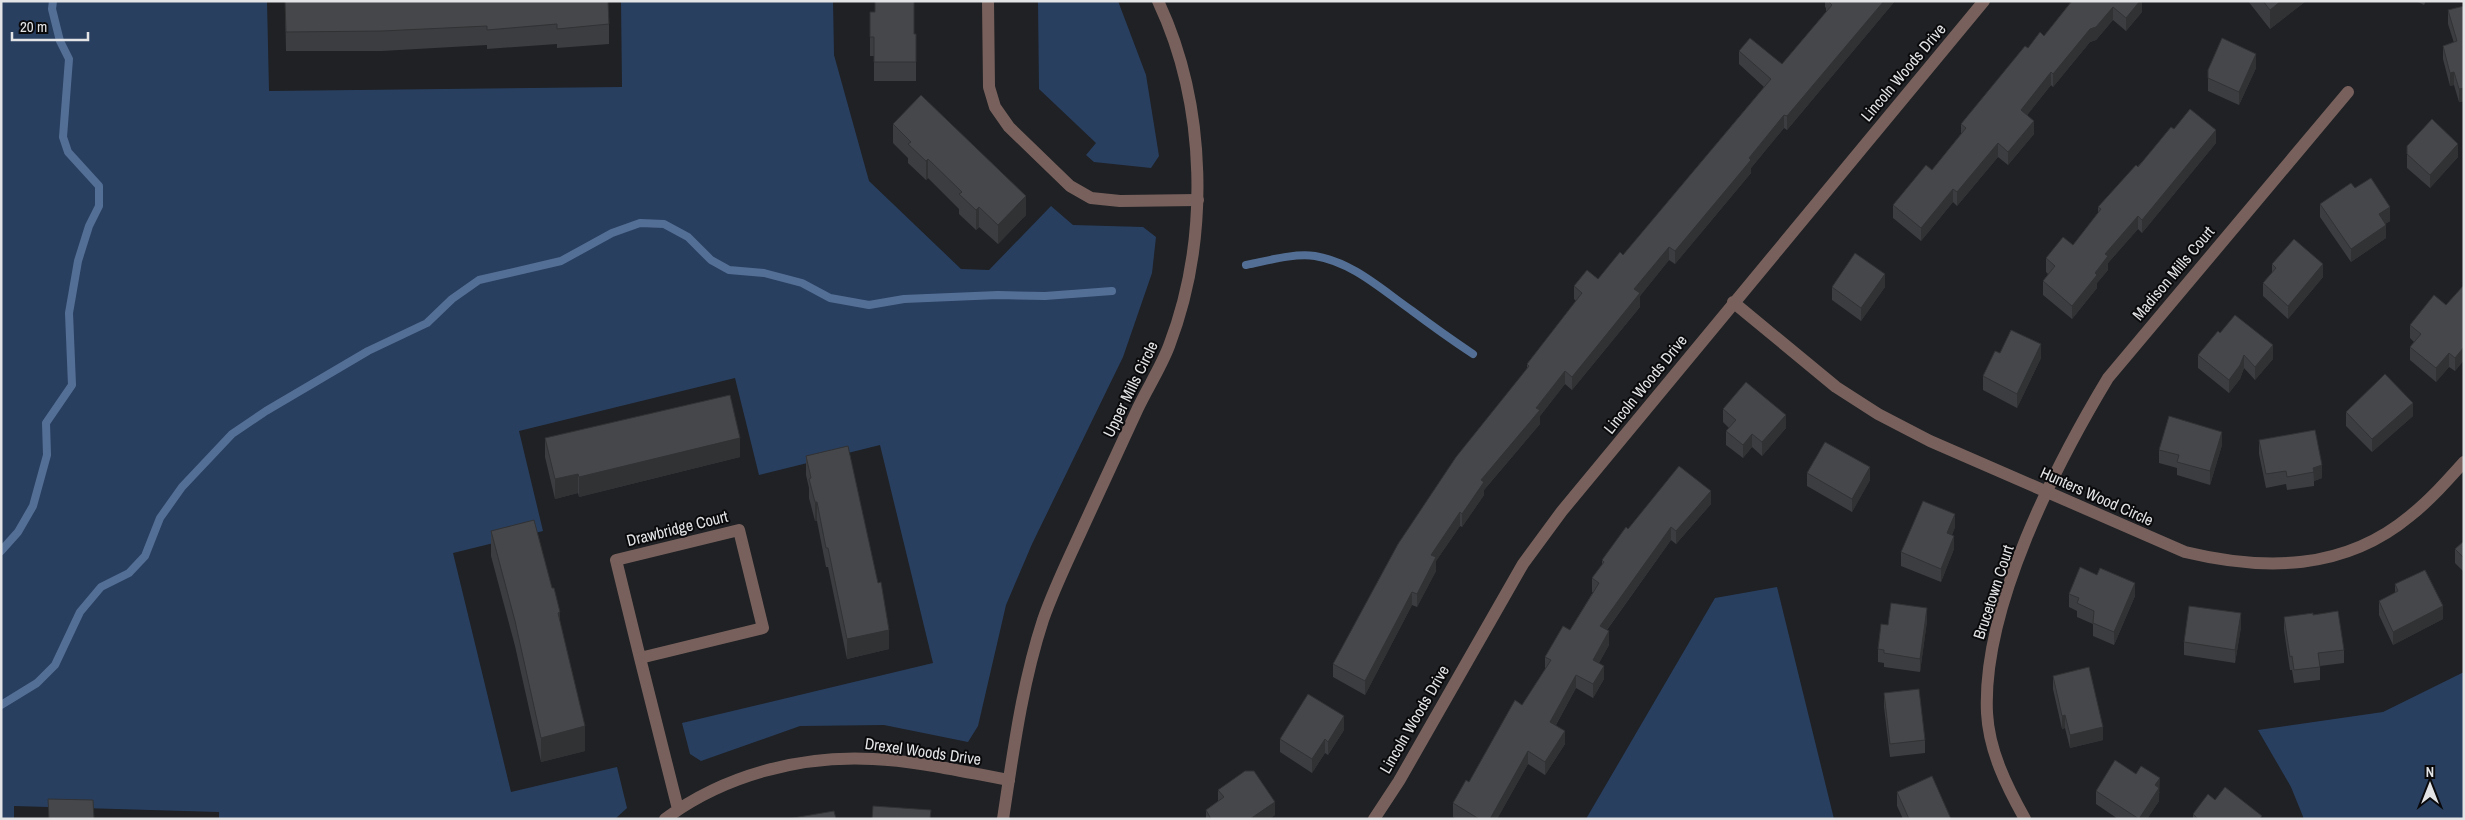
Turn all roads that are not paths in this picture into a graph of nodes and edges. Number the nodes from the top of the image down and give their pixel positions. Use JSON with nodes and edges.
{"nodes":[{"id":1,"x":988,"y":1,"type":"edge"},
{"id":2,"x":1158,"y":1,"type":"edge"},
{"id":3,"x":1984,"y":1,"type":"edge"},
{"id":4,"x":2348,"y":92,"type":"dead end"},
{"id":5,"x":1198,"y":200,"type":"junction"},
{"id":6,"x":1733,"y":302,"type":"junction"},
{"id":7,"x":2464,"y":462,"type":"edge"},
{"id":8,"x":2047,"y":492,"type":"junction"},
{"id":9,"x":640,"y":658,"type":"junction"},
{"id":10,"x":1009,"y":780,"type":"junction"},
{"id":11,"x":678,"y":809,"type":"junction"},
{"id":12,"x":665,"y":819,"type":"edge"},
{"id":13,"x":1003,"y":819,"type":"edge"},
{"id":14,"x":1374,"y":819,"type":"edge"},
{"id":15,"x":2025,"y":819,"type":"edge"}],
"edges":[{"from":1,"to":5,"type":"street"},
{"from":2,"to":5,"type":"street","name":"Upper Mills Circle"},
{"from":3,"to":6,"type":"street","name":"Lincoln Woods Drive"},
{"from":4,"to":8,"type":"street","name":"Madison Mills Court"},
{"from":5,"to":10,"type":"street","name":"Upper Mills Circle"},
{"from":6,"to":8,"type":"street","name":"Hunters Wood Circle"},
{"from":6,"to":14,"type":"street","name":"Lincoln Woods Drive"},
{"from":7,"to":8,"type":"street","name":"Hunters Wood Circle"},
{"from":8,"to":15,"type":"street","name":"Brucetown Court"},
{"from":9,"to":9,"type":"street","name":"Drawbridge Court"},
{"from":9,"to":11,"type":"street","name":"Drawbridge Court"},
{"from":10,"to":11,"type":"street","name":"Drexel Woods Drive"},
{"from":10,"to":13,"type":"street","name":"Upper Mills Circle"},
{"from":11,"to":12,"type":"street","name":"Drexel Woods Drive"}]}
